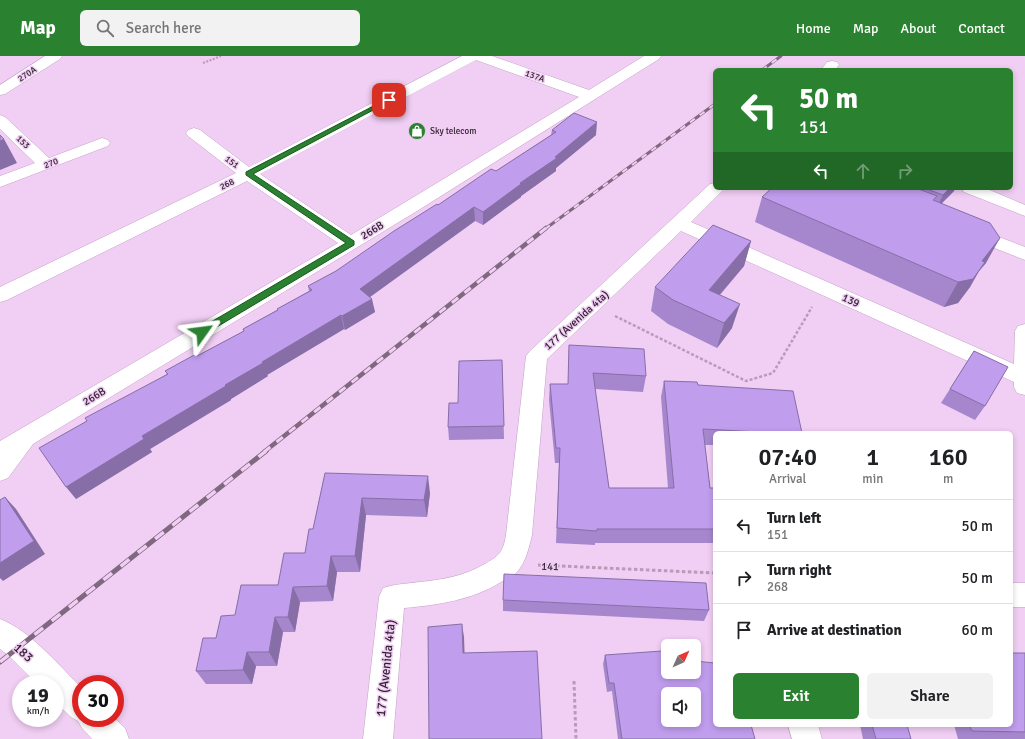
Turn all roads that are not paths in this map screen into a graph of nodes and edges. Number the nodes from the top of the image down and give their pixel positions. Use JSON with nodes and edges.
{"nodes":[{"id":1,"x":55,"y":56,"type":"edge"},
{"id":2,"x":473,"y":56,"type":"edge"},
{"id":3,"x":479,"y":56,"type":"edge"},
{"id":4,"x":654,"y":56,"type":"edge"},
{"id":5,"x":0,"y":91,"type":"edge"},
{"id":6,"x":591,"y":96,"type":"junction"},
{"id":7,"x":0,"y":120,"type":"edge"},
{"id":8,"x":194,"y":133,"type":"dead end"},
{"id":9,"x":102,"y":143,"type":"dead end"},
{"id":10,"x":46,"y":164,"type":"junction"},
{"id":11,"x":248,"y":174,"type":"junction"},
{"id":12,"x":0,"y":182,"type":"edge"},
{"id":13,"x":714,"y":190,"type":"edge"},
{"id":14,"x":975,"y":190,"type":"edge"},
{"id":15,"x":1025,"y":211,"type":"edge"},
{"id":16,"x":679,"y":223,"type":"junction"},
{"id":17,"x":952,"y":224,"type":"edge"},
{"id":18,"x":351,"y":243,"type":"junction"},
{"id":19,"x":1025,"y":254,"type":"edge"},
{"id":20,"x":0,"y":295,"type":"edge"},
{"id":21,"x":1025,"y":331,"type":"edge"},
{"id":22,"x":1024,"y":382,"type":"edge"},
{"id":23,"x":2,"y":461,"type":"edge"},
{"id":24,"x":1013,"y":595,"type":"edge"},
{"id":25,"x":1025,"y":595,"type":"edge"},
{"id":26,"x":0,"y":632,"type":"edge"},
{"id":27,"x":72,"y":698,"type":"edge"},
{"id":28,"x":101,"y":727,"type":"edge"},
{"id":29,"x":804,"y":727,"type":"edge"},
{"id":30,"x":114,"y":739,"type":"edge"},
{"id":31,"x":378,"y":739,"type":"edge"},
{"id":32,"x":807,"y":739,"type":"edge"}],
"edges":[{"from":1,"to":5,"type":"street","name":"270A"},
{"from":2,"to":11,"type":"street","name":"268"},
{"from":3,"to":6,"type":"street","name":"137A"},
{"from":4,"to":6,"type":"street","name":"266B"},
{"from":6,"to":18,"type":"street","name":"266B"},
{"from":7,"to":10,"type":"street","name":"153"},
{"from":8,"to":11,"type":"street","name":"151"},
{"from":9,"to":10,"type":"street","name":"270"},
{"from":10,"to":12,"type":"street","name":"270"},
{"from":11,"to":18,"type":"street","name":"151"},
{"from":11,"to":20,"type":"street","name":"268"},
{"from":13,"to":16,"type":"street","name":"177 (Avenida 4ta)"},
{"from":14,"to":15,"type":"street"},
{"from":16,"to":22,"type":"street","name":"139"},
{"from":16,"to":31,"type":"street","name":"177 (Avenida 4ta)"},
{"from":17,"to":19,"type":"street"},
{"from":18,"to":23,"type":"street","name":"266B"},
{"from":21,"to":22,"type":"street"},
{"from":24,"to":25,"type":"street"},
{"from":26,"to":27,"type":"street","name":"183"},
{"from":28,"to":30,"type":"street"},
{"from":29,"to":32,"type":"street"}]}
